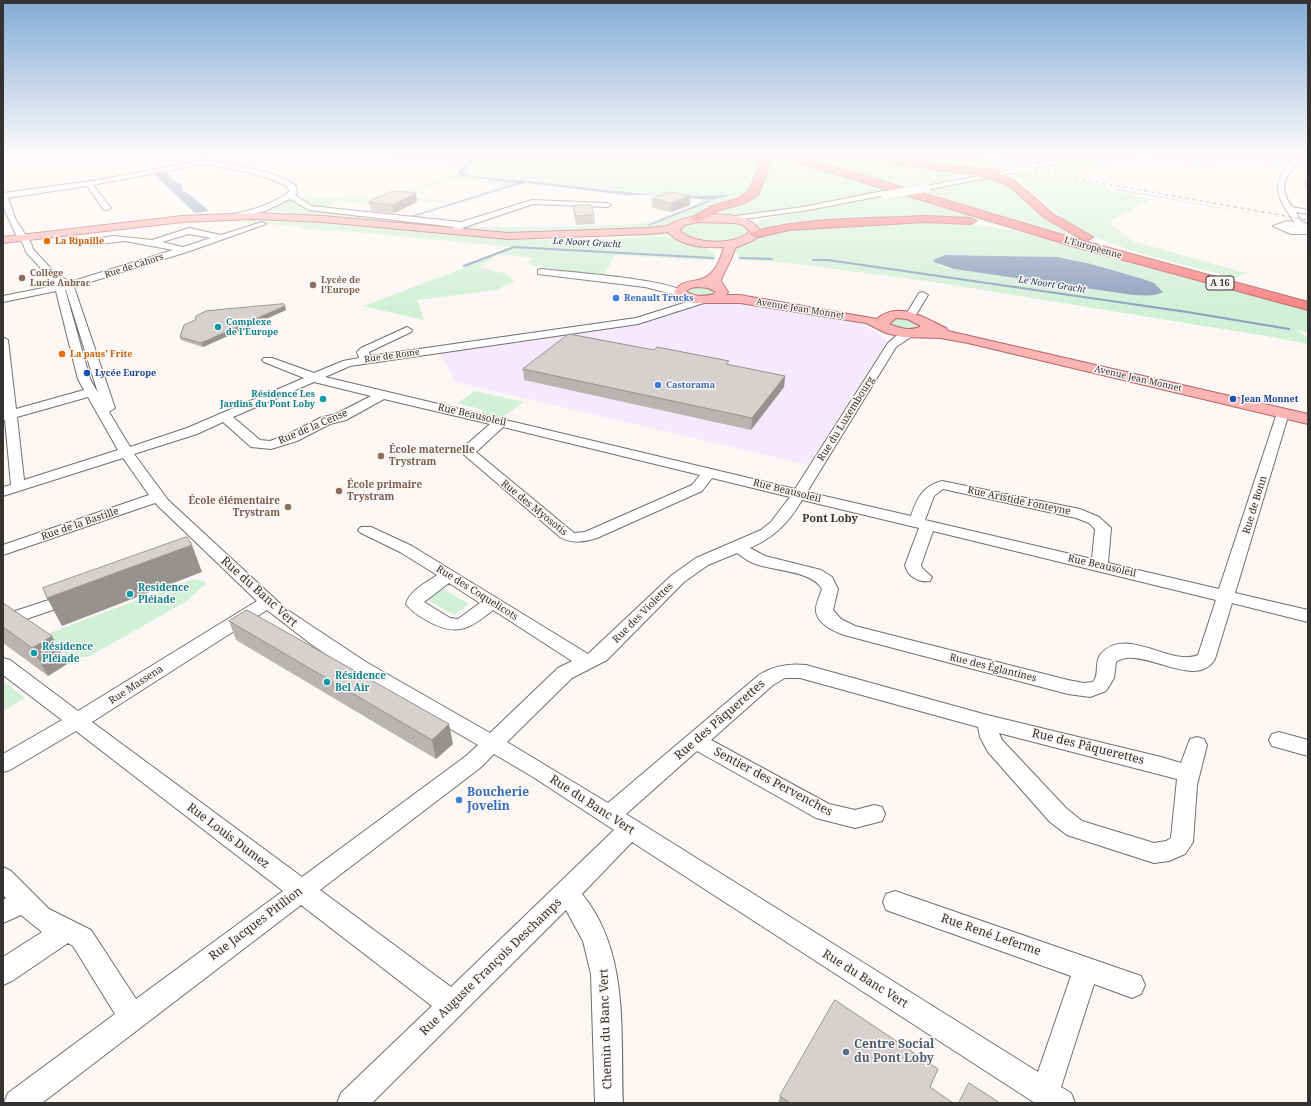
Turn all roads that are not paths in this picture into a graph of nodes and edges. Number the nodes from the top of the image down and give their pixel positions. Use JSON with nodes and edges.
{"nodes":[{"id":1,"x":7,"y":208,"type":"edge"},
{"id":2,"x":256,"y":208,"type":"edge"},
{"id":3,"x":262,"y":208,"type":"edge"},
{"id":4,"x":266,"y":208,"type":"edge"},
{"id":5,"x":308,"y":208,"type":"edge"},
{"id":6,"x":515,"y":208,"type":"edge"},
{"id":7,"x":717,"y":208,"type":"edge"},
{"id":8,"x":812,"y":208,"type":"edge"},
{"id":9,"x":815,"y":208,"type":"edge"},
{"id":10,"x":955,"y":208,"type":"edge"},
{"id":11,"x":969,"y":208,"type":"edge"},
{"id":12,"x":1040,"y":208,"type":"edge"},
{"id":13,"x":1045,"y":208,"type":"edge"},
{"id":14,"x":1289,"y":209,"type":"joint"},
{"id":15,"x":1308,"y":212,"type":"edge"},
{"id":16,"x":240,"y":213,"type":"junction"},
{"id":17,"x":290,"y":217,"type":"junction"},
{"id":18,"x":697,"y":219,"type":"junction"},
{"id":19,"x":728,"y":219,"type":"junction"},
{"id":20,"x":215,"y":220,"type":"junction"},
{"id":21,"x":1295,"y":220,"type":"junction"},
{"id":22,"x":262,"y":222,"type":"junction"},
{"id":23,"x":462,"y":225,"type":"junction"},
{"id":24,"x":676,"y":226,"type":"junction"},
{"id":25,"x":1066,"y":226,"type":"junction"},
{"id":26,"x":1306,"y":228,"type":"edge"},
{"id":27,"x":754,"y":230,"type":"junction"},
{"id":28,"x":452,"y":232,"type":"junction"},
{"id":29,"x":221,"y":238,"type":"junction"},
{"id":30,"x":13,"y":240,"type":"edge"},
{"id":31,"x":685,"y":240,"type":"junction"},
{"id":32,"x":90,"y":242,"type":"dead end"},
{"id":33,"x":152,"y":242,"type":"junction"},
{"id":34,"x":738,"y":242,"type":"junction"},
{"id":35,"x":701,"y":243,"type":"junction"},
{"id":36,"x":184,"y":250,"type":"junction"},
{"id":37,"x":1163,"y":268,"type":"junction"},
{"id":38,"x":720,"y":270,"type":"junction"},
{"id":39,"x":541,"y":272,"type":"dead end"},
{"id":40,"x":1235,"y":282,"type":"junction"},
{"id":41,"x":645,"y":284,"type":"junction"},
{"id":42,"x":692,"y":284,"type":"junction"},
{"id":43,"x":63,"y":286,"type":"junction"},
{"id":44,"x":681,"y":294,"type":"junction"},
{"id":45,"x":716,"y":294,"type":"junction"},
{"id":46,"x":923,"y":295,"type":"dead end"},
{"id":47,"x":3,"y":299,"type":"edge"},
{"id":48,"x":1308,"y":301,"type":"edge"},
{"id":49,"x":1308,"y":306,"type":"edge"},
{"id":50,"x":672,"y":310,"type":"junction"},
{"id":51,"x":910,"y":316,"type":"junction"},
{"id":52,"x":885,"y":323,"type":"junction"},
{"id":53,"x":408,"y":330,"type":"dead end"},
{"id":54,"x":919,"y":330,"type":"junction"},
{"id":55,"x":3,"y":340,"type":"edge"},
{"id":56,"x":892,"y":345,"type":"junction"},
{"id":57,"x":268,"y":360,"type":"dead end"},
{"id":58,"x":365,"y":360,"type":"junction"},
{"id":59,"x":312,"y":377,"type":"junction"},
{"id":60,"x":92,"y":392,"type":"junction"},
{"id":61,"x":383,"y":394,"type":"junction"},
{"id":62,"x":1283,"y":413,"type":"junction"},
{"id":63,"x":7,"y":416,"type":"edge"},
{"id":64,"x":225,"y":418,"type":"junction"},
{"id":65,"x":1308,"y":419,"type":"edge"},
{"id":66,"x":501,"y":422,"type":"junction"},
{"id":67,"x":131,"y":451,"type":"junction"},
{"id":68,"x":709,"y":472,"type":"junction"},
{"id":69,"x":18,"y":487,"type":"junction"},
{"id":70,"x":151,"y":489,"type":"junction"},
{"id":71,"x":3,"y":492,"type":"edge"},
{"id":72,"x":799,"y":494,"type":"junction"},
{"id":73,"x":922,"y":523,"type":"junction"},
{"id":74,"x":366,"y":530,"type":"dead end"},
{"id":75,"x":738,"y":547,"type":"junction"},
{"id":76,"x":3,"y":550,"type":"edge"},
{"id":77,"x":1100,"y":566,"type":"junction"},
{"id":78,"x":449,"y":576,"type":"junction"},
{"id":79,"x":924,"y":577,"type":"dead end"},
{"id":80,"x":85,"y":593,"type":"edge"},
{"id":81,"x":1227,"y":596,"type":"junction"},
{"id":82,"x":267,"y":602,"type":"junction"},
{"id":83,"x":492,"y":602,"type":"junction"},
{"id":84,"x":1308,"y":616,"type":"edge"},
{"id":85,"x":3,"y":621,"type":"edge"},
{"id":86,"x":586,"y":662,"type":"junction"},
{"id":87,"x":3,"y":665,"type":"edge"},
{"id":88,"x":77,"y":722,"type":"junction"},
{"id":89,"x":987,"y":722,"type":"junction"},
{"id":90,"x":1278,"y":740,"type":"dead end"},
{"id":91,"x":696,"y":741,"type":"junction"},
{"id":92,"x":493,"y":743,"type":"junction"},
{"id":93,"x":1197,"y":745,"type":"dead end"},
{"id":94,"x":1308,"y":748,"type":"edge"},
{"id":95,"x":3,"y":764,"type":"edge"},
{"id":96,"x":1188,"y":774,"type":"junction"},
{"id":97,"x":874,"y":814,"type":"dead end"},
{"id":98,"x":609,"y":816,"type":"junction"},
{"id":99,"x":630,"y":829,"type":"junction"},
{"id":100,"x":5,"y":882,"type":"edge"},
{"id":101,"x":301,"y":891,"type":"junction"},
{"id":102,"x":567,"y":893,"type":"junction"},
{"id":103,"x":895,"y":902,"type":"dead end"},
{"id":104,"x":13,"y":907,"type":"edge"},
{"id":105,"x":66,"y":930,"type":"junction"},
{"id":106,"x":1086,"y":969,"type":"junction"},
{"id":107,"x":3,"y":972,"type":"edge"},
{"id":108,"x":1132,"y":985,"type":"dead end"},
{"id":109,"x":453,"y":1005,"type":"junction"},
{"id":110,"x":132,"y":1017,"type":"junction"},
{"id":111,"x":1053,"y":1098,"type":"edge"},
{"id":112,"x":18,"y":1103,"type":"edge"},
{"id":113,"x":351,"y":1103,"type":"edge"},
{"id":114,"x":609,"y":1103,"type":"edge"}],
"edges":[{"from":1,"to":30,"type":"street"},
{"from":2,"to":16,"type":"street"},
{"from":3,"to":16,"type":"street"},
{"from":4,"to":17,"type":"street"},
{"from":5,"to":23,"type":"street"},
{"from":6,"to":23,"type":"street"},
{"from":7,"to":18,"type":"highway"},
{"from":8,"to":19,"type":"street"},
{"from":9,"to":27,"type":"street"},
{"from":10,"to":37,"type":"highway","name":"L'Européenne","number":"A 16"},
{"from":11,"to":40,"type":"highway","name":"L'Européenne","number":"A 16"},
{"from":12,"to":25,"type":"highway"},
{"from":13,"to":25,"type":"highway"},
{"from":14,"to":15,"type":"street"},
{"from":14,"to":21,"type":"street"},
{"from":16,"to":17,"type":"main road"},
{"from":16,"to":20,"type":"street"},
{"from":16,"to":22,"type":"street"},
{"from":16,"to":30,"type":"main road"},
{"from":17,"to":28,"type":"main road"},
{"from":18,"to":19,"type":"main road"},
{"from":18,"to":24,"type":"main road"},
{"from":19,"to":27,"type":"main road"},
{"from":20,"to":22,"type":"main road"},
{"from":20,"to":30,"type":"main road"},
{"from":21,"to":26,"type":"street"},
{"from":21,"to":26,"type":"street"},
{"from":22,"to":28,"type":"main road"},
{"from":22,"to":29,"type":"street","name":"Rue de Cahors"},
{"from":23,"to":28,"type":"street"},
{"from":24,"to":28,"type":"main road"},
{"from":24,"to":31,"type":"main road"},
{"from":25,"to":40,"type":"highway"},
{"from":27,"to":34,"type":"main road"},
{"from":27,"to":37,"type":"highway"},
{"from":28,"to":31,"type":"main road"},
{"from":29,"to":33,"type":"street"},
{"from":29,"to":36,"type":"street","name":"Rue de Cahors"},
{"from":30,"to":43,"type":"street","name":"Rue du Banc Vert"},
{"from":31,"to":35,"type":"main road"},
{"from":32,"to":33,"type":"street"},
{"from":33,"to":36,"type":"street"},
{"from":34,"to":35,"type":"main road"},
{"from":34,"to":38,"type":"main road"},
{"from":35,"to":38,"type":"main road"},
{"from":36,"to":43,"type":"street","name":"Rue de Cahors"},
{"from":37,"to":49,"type":"highway","name":"L'Européenne","number":"A 16"},
{"from":38,"to":42,"type":"main road"},
{"from":38,"to":45,"type":"main road"},
{"from":39,"to":41,"type":"street"},
{"from":40,"to":48,"type":"highway","name":"L'Européenne","number":"A 16"},
{"from":41,"to":42,"type":"street"},
{"from":41,"to":44,"type":"street"},
{"from":42,"to":44,"type":"main road"},
{"from":42,"to":45,"type":"main road"},
{"from":43,"to":47,"type":"street","name":"Rue de Cahors"},
{"from":43,"to":60,"type":"street","name":"Rue du Banc Vert"},
{"from":43,"to":67,"type":"street","name":"Rue du Banc Vert"},
{"from":44,"to":45,"type":"main road"},
{"from":44,"to":50,"type":"street"},
{"from":45,"to":50,"type":"street","name":"Rue de Rome"},
{"from":45,"to":52,"type":"main road","name":"Avenue Jean Monnet"},
{"from":46,"to":51,"type":"street"},
{"from":50,"to":58,"type":"street","name":"Rue de Rome"},
{"from":51,"to":52,"type":"main road"},
{"from":51,"to":54,"type":"main road"},
{"from":52,"to":54,"type":"main road","name":"Avenue Jean Monnet"},
{"from":52,"to":56,"type":"street"},
{"from":53,"to":58,"type":"street"},
{"from":54,"to":56,"type":"street","name":"Rue du Luxembourg"},
{"from":54,"to":62,"type":"main road","name":"Avenue Jean Monnet"},
{"from":55,"to":63,"type":"street"},
{"from":56,"to":72,"type":"street","name":"Rue du Luxembourg"},
{"from":57,"to":59,"type":"street","name":"Rue Beausoleil"},
{"from":58,"to":59,"type":"street","name":"Rue de Rome"},
{"from":59,"to":61,"type":"street","name":"Rue Beausoleil"},
{"from":59,"to":64,"type":"street","name":"Rue de Rome"},
{"from":60,"to":63,"type":"street"},
{"from":60,"to":67,"type":"street","name":"Rue du Banc Vert"},
{"from":61,"to":64,"type":"street","name":"Rue de la Cense"},
{"from":61,"to":66,"type":"street","name":"Rue Beausoleil"},
{"from":62,"to":65,"type":"main road","name":"Avenue Jean Monnet"},
{"from":62,"to":81,"type":"street","name":"Rue de Bonn"},
{"from":63,"to":69,"type":"street"},
{"from":64,"to":67,"type":"street","name":"Rue de Rome"},
{"from":66,"to":68,"type":"street","name":"Rue Beausoleil"},
{"from":66,"to":68,"type":"street","name":"Rue des Myosotis"},
{"from":67,"to":69,"type":"street","name":"Rue de Rome"},
{"from":67,"to":70,"type":"street","name":"Rue du Banc Vert"},
{"from":68,"to":72,"type":"street","name":"Rue Beausoleil"},
{"from":69,"to":71,"type":"street","name":"Rue de Rome"},
{"from":70,"to":76,"type":"street","name":"Rue de la Bastille"},
{"from":70,"to":82,"type":"street","name":"Rue du Banc Vert"},
{"from":72,"to":73,"type":"street","name":"Rue Beausoleil"},
{"from":72,"to":75,"type":"street","name":"Rue des Violettes"},
{"from":73,"to":77,"type":"street","name":"Rue Beausoleil"},
{"from":73,"to":77,"type":"street","name":"Rue Aristide Fonteyne"},
{"from":73,"to":79,"type":"street"},
{"from":74,"to":78,"type":"street","name":"Rue des Coquelicots"},
{"from":75,"to":81,"type":"street","name":"Rue des Églantines"},
{"from":75,"to":86,"type":"street","name":"Rue des Violettes"},
{"from":77,"to":81,"type":"street","name":"Rue Beausoleil"},
{"from":78,"to":83,"type":"street","name":"Rue des Coquelicots"},
{"from":78,"to":83,"type":"street"},
{"from":80,"to":85,"type":"street"},
{"from":81,"to":84,"type":"street","name":"Rue Beausoleil"},
{"from":82,"to":88,"type":"street","name":"Rue Massena"},
{"from":82,"to":92,"type":"street","name":"Rue du Banc Vert"},
{"from":83,"to":86,"type":"street","name":"Rue des Coquelicots"},
{"from":86,"to":92,"type":"street","name":"Rue des Violettes"},
{"from":87,"to":88,"type":"street","name":"Rue Louis Dumez"},
{"from":88,"to":95,"type":"street","name":"Rue Massena"},
{"from":88,"to":101,"type":"street","name":"Rue Louis Dumez"},
{"from":89,"to":91,"type":"street","name":"Rue des Pâquerettes"},
{"from":89,"to":96,"type":"street","name":"Rue des Pâquerettes"},
{"from":89,"to":96,"type":"street"},
{"from":90,"to":94,"type":"street"},
{"from":91,"to":97,"type":"street","name":"Sentier des Pervenches"},
{"from":91,"to":98,"type":"street","name":"Rue des Pâquerettes"},
{"from":92,"to":98,"type":"street","name":"Rue du Banc Vert"},
{"from":92,"to":101,"type":"street","name":"Rue Jacques Pitilion"},
{"from":93,"to":96,"type":"street"},
{"from":98,"to":99,"type":"street","name":"Rue du Banc Vert"},
{"from":99,"to":102,"type":"street","name":"Rue Auguste François Deschamps"},
{"from":99,"to":111,"type":"street","name":"Rue du Banc Vert"},
{"from":100,"to":104,"type":"street"},
{"from":101,"to":109,"type":"street","name":"Rue Louis Dumez"},
{"from":101,"to":110,"type":"street","name":"Rue Jacques Pitilion"},
{"from":102,"to":109,"type":"street","name":"Rue Auguste François Deschamps"},
{"from":102,"to":114,"type":"street","name":"Chemin du Banc Vert"},
{"from":103,"to":106,"type":"street","name":"Rue René Leferme"},
{"from":104,"to":105,"type":"street"},
{"from":105,"to":107,"type":"street"},
{"from":105,"to":110,"type":"street"},
{"from":106,"to":108,"type":"street","name":"Rue René Leferme"},
{"from":106,"to":111,"type":"street"},
{"from":109,"to":113,"type":"street","name":"Rue Auguste François Deschamps"},
{"from":110,"to":112,"type":"street","name":"Rue Jacques Pitilion"}]}
